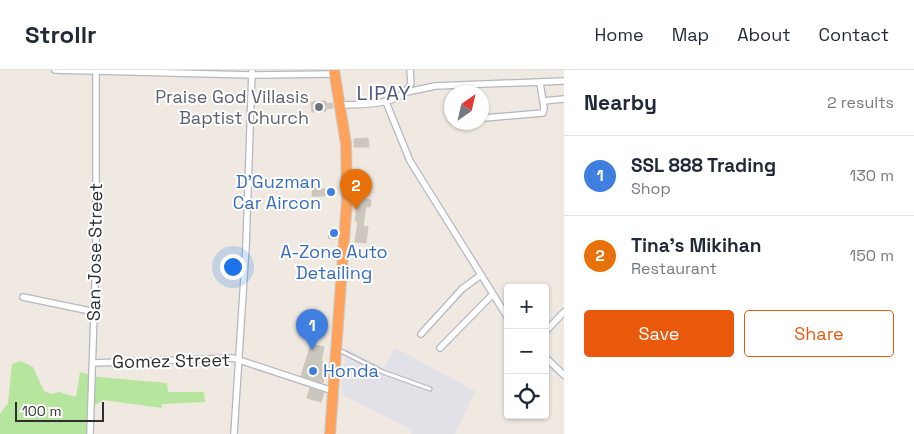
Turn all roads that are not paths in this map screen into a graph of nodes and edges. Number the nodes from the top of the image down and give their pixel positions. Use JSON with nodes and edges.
{"nodes":[{"id":1,"x":54,"y":70,"type":"edge"},
{"id":2,"x":410,"y":70,"type":"edge"},
{"id":3,"x":96,"y":71,"type":"edge"},
{"id":4,"x":252,"y":72,"type":"edge"},
{"id":5,"x":334,"y":72,"type":"edge"},
{"id":6,"x":564,"y":81,"type":"edge"},
{"id":7,"x":540,"y":83,"type":"junction"},
{"id":8,"x":407,"y":92,"type":"junction"},
{"id":9,"x":564,"y":98,"type":"edge"},
{"id":10,"x":543,"y":101,"type":"junction"},
{"id":11,"x":386,"y":102,"type":"junction"},
{"id":12,"x":341,"y":105,"type":"junction"},
{"id":13,"x":489,"y":118,"type":"edge"},
{"id":14,"x":481,"y":275,"type":"junction"},
{"id":15,"x":493,"y":294,"type":"junction"},
{"id":16,"x":23,"y":297,"type":"dead end"},
{"id":17,"x":95,"y":312,"type":"junction"},
{"id":18,"x":504,"y":312,"type":"edge"},
{"id":19,"x":564,"y":312,"type":"edge"},
{"id":20,"x":548,"y":329,"type":"edge"},
{"id":21,"x":421,"y":334,"type":"dead end"},
{"id":22,"x":440,"y":348,"type":"dead end"},
{"id":23,"x":337,"y":349,"type":"junction"},
{"id":24,"x":240,"y":361,"type":"junction"},
{"id":25,"x":549,"y":361,"type":"edge"},
{"id":26,"x":93,"y":362,"type":"junction"},
{"id":27,"x":564,"y":374,"type":"edge"},
{"id":28,"x":430,"y":389,"type":"dead end"},
{"id":29,"x":334,"y":391,"type":"junction"},
{"id":30,"x":90,"y":434,"type":"edge"},
{"id":31,"x":234,"y":434,"type":"edge"},
{"id":32,"x":330,"y":434,"type":"edge"}],
"edges":[{"from":1,"to":3,"type":"street"},
{"from":2,"to":8,"type":"street"},
{"from":3,"to":4,"type":"street"},
{"from":3,"to":17,"type":"street","name":"San Jose Street"},
{"from":4,"to":5,"type":"street"},
{"from":4,"to":24,"type":"street"},
{"from":5,"to":12,"type":"highway"},
{"from":6,"to":7,"type":"street"},
{"from":7,"to":8,"type":"street"},
{"from":7,"to":10,"type":"street"},
{"from":8,"to":11,"type":"street"},
{"from":9,"to":10,"type":"street"},
{"from":10,"to":13,"type":"street"},
{"from":11,"to":12,"type":"street"},
{"from":11,"to":14,"type":"street"},
{"from":12,"to":23,"type":"highway"},
{"from":14,"to":15,"type":"street"},
{"from":14,"to":21,"type":"street"},
{"from":15,"to":18,"type":"street"},
{"from":15,"to":22,"type":"street"},
{"from":16,"to":17,"type":"street"},
{"from":17,"to":26,"type":"street","name":"San Jose Street"},
{"from":19,"to":20,"type":"street"},
{"from":23,"to":28,"type":"lane"},
{"from":23,"to":29,"type":"highway"},
{"from":24,"to":26,"type":"street","name":"Gomez Street"},
{"from":24,"to":29,"type":"street","name":"Gomez Street"},
{"from":24,"to":31,"type":"street"},
{"from":25,"to":27,"type":"street"},
{"from":26,"to":30,"type":"street","name":"San Jose Street"},
{"from":29,"to":32,"type":"highway"}]}
